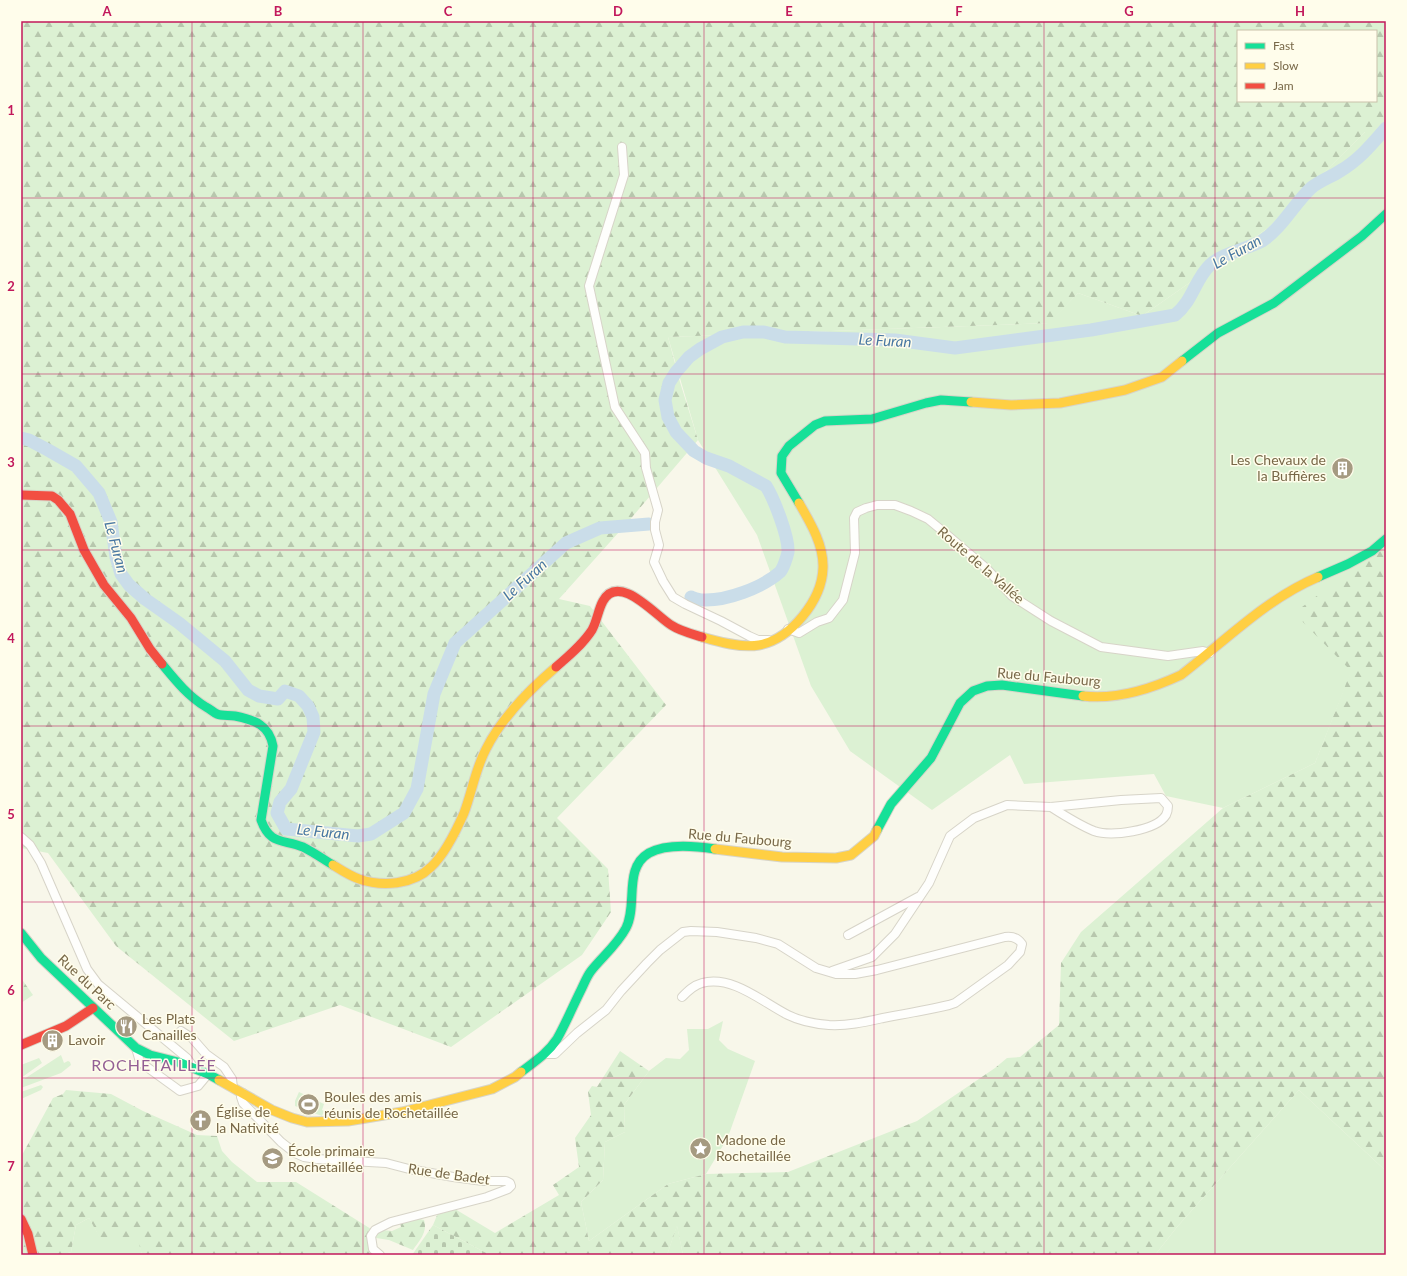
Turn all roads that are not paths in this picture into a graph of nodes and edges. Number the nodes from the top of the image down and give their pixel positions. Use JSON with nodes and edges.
{"nodes":[{"id":1,"x":622,"y":147,"type":"dead end"},
{"id":2,"x":1386,"y":214,"type":"edge"},
{"id":3,"x":21,"y":494,"type":"edge"},
{"id":4,"x":1386,"y":540,"type":"edge"},
{"id":5,"x":788,"y":629,"type":"junction"},
{"id":6,"x":775,"y":640,"type":"junction"},
{"id":7,"x":1210,"y":653,"type":"junction"},
{"id":8,"x":1051,"y":807,"type":"junction"},
{"id":9,"x":21,"y":837,"type":"edge"},
{"id":10,"x":920,"y":896,"type":"junction"},
{"id":11,"x":21,"y":933,"type":"edge"},
{"id":12,"x":848,"y":935,"type":"dead end"},
{"id":13,"x":827,"y":972,"type":"junction"},
{"id":14,"x":682,"y":997,"type":"dead end"},
{"id":15,"x":93,"y":1008,"type":"junction"},
{"id":16,"x":181,"y":1031,"type":"dead end"},
{"id":17,"x":21,"y":1045,"type":"edge"},
{"id":18,"x":136,"y":1048,"type":"junction"},
{"id":19,"x":544,"y":1054,"type":"junction"},
{"id":20,"x":196,"y":1069,"type":"junction"},
{"id":21,"x":208,"y":1074,"type":"junction"},
{"id":22,"x":233,"y":1088,"type":"junction"},
{"id":23,"x":243,"y":1093,"type":"junction"},
{"id":24,"x":21,"y":1219,"type":"edge"},
{"id":25,"x":33,"y":1255,"type":"edge"},
{"id":26,"x":380,"y":1255,"type":"edge"}],
"edges":[{"from":1,"to":6,"type":"street"},
{"from":2,"to":5,"type":"street"},
{"from":3,"to":6,"type":"street"},
{"from":4,"to":7,"type":"street","name":"Rue du Faubourg"},
{"from":5,"to":6,"type":"street"},
{"from":5,"to":7,"type":"street","name":"Route de la Vallée"},
{"from":7,"to":19,"type":"street","name":"Rue du Faubourg"},
{"from":8,"to":8,"type":"street"},
{"from":8,"to":10,"type":"street"},
{"from":9,"to":20,"type":"street"},
{"from":10,"to":12,"type":"street"},
{"from":10,"to":13,"type":"street"},
{"from":11,"to":15,"type":"street","name":"Rue du Parc"},
{"from":13,"to":14,"type":"street"},
{"from":13,"to":19,"type":"street"},
{"from":15,"to":17,"type":"street"},
{"from":15,"to":18,"type":"street","name":"Rue du Parc"},
{"from":16,"to":22,"type":"street"},
{"from":18,"to":20,"type":"street","name":"Rue du Faubourg"},
{"from":18,"to":21,"type":"street"},
{"from":19,"to":23,"type":"street","name":"Rue du Faubourg"},
{"from":20,"to":21,"type":"street","name":"Rue du Faubourg"},
{"from":21,"to":22,"type":"street","name":"Rue du Faubourg"},
{"from":22,"to":23,"type":"street","name":"Rue du Faubourg"},
{"from":23,"to":26,"type":"street","name":"Rue de Badet"},
{"from":24,"to":25,"type":"street"}]}
